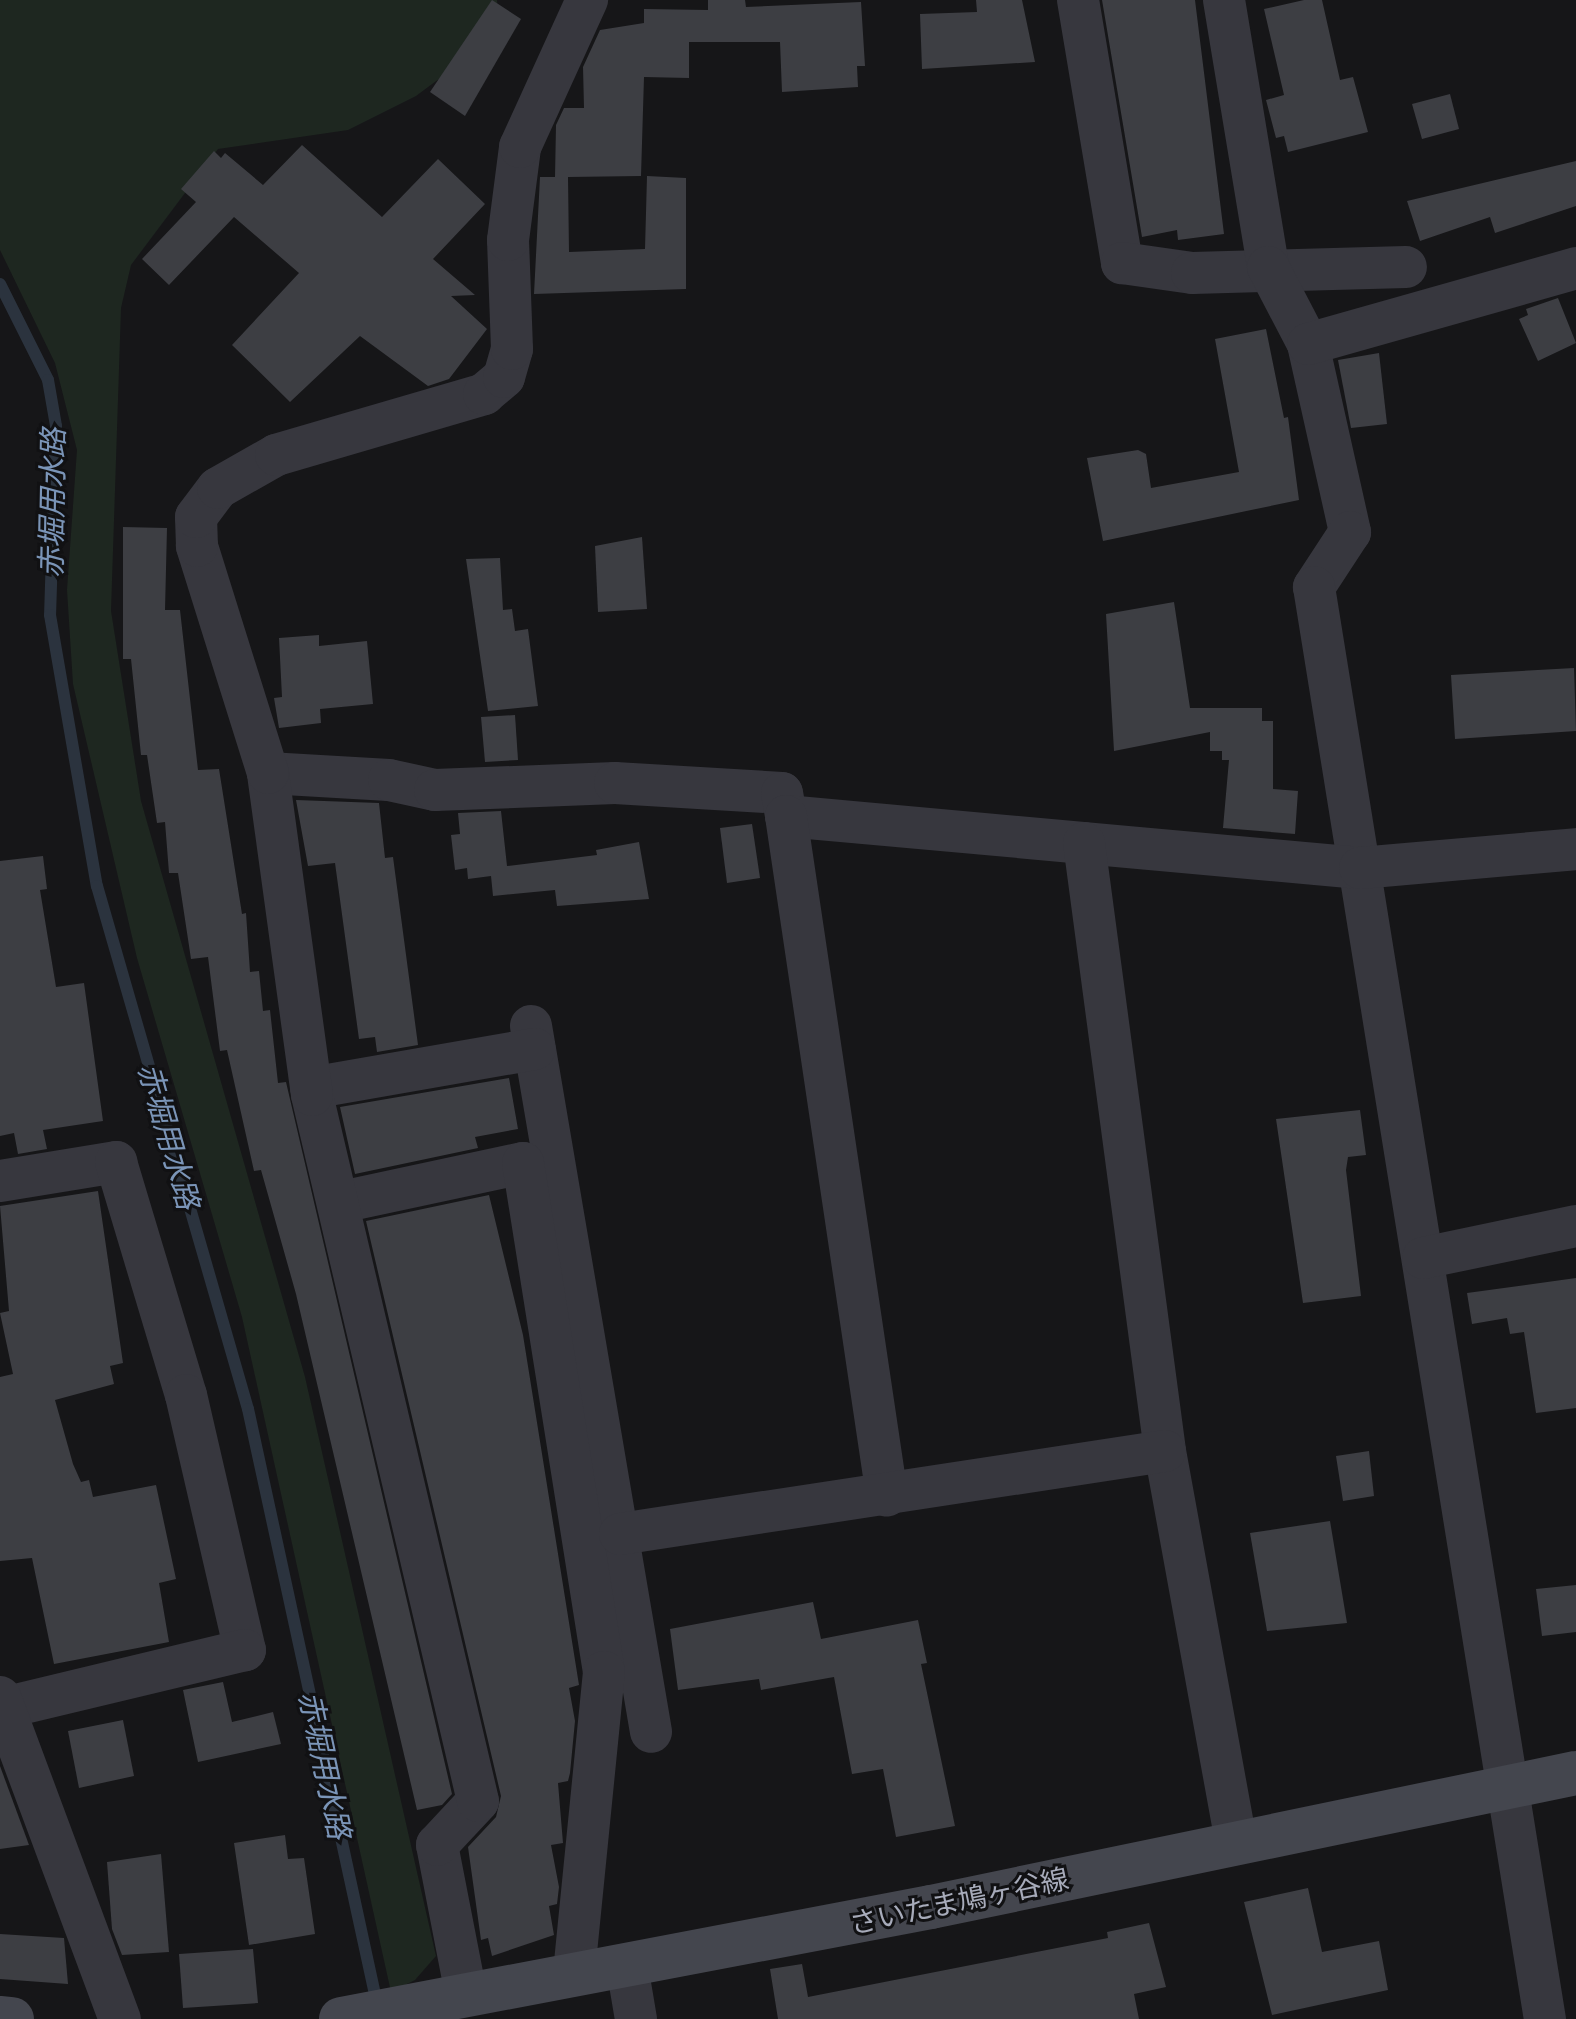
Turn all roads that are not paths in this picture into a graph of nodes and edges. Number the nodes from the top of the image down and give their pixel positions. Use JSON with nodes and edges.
{"nodes":[{"id":1,"x":587,"y":0,"type":"edge"},
{"id":2,"x":1078,"y":0,"type":"edge"},
{"id":3,"x":1224,"y":0,"type":"edge"},
{"id":4,"x":1268,"y":267,"type":"junction"},
{"id":5,"x":1406,"y":267,"type":"dead end"},
{"id":6,"x":1576,"y":268,"type":"edge"},
{"id":7,"x":1308,"y":344,"type":"junction"},
{"id":8,"x":268,"y":773,"type":"junction"},
{"id":9,"x":786,"y":816,"type":"junction"},
{"id":10,"x":1084,"y":843,"type":"junction"},
{"id":11,"x":1576,"y":849,"type":"edge"},
{"id":12,"x":1360,"y":868,"type":"junction"},
{"id":13,"x":311,"y":1088,"type":"junction"},
{"id":14,"x":0,"y":1181,"type":"edge"},
{"id":15,"x":341,"y":1202,"type":"junction"},
{"id":16,"x":1576,"y":1226,"type":"edge"},
{"id":17,"x":1423,"y":1258,"type":"junction"},
{"id":18,"x":1165,"y":1451,"type":"junction"},
{"id":19,"x":887,"y":1496,"type":"junction"},
{"id":20,"x":620,"y":1534,"type":"junction"},
{"id":21,"x":2,"y":1703,"type":"edge"},
{"id":22,"x":651,"y":1732,"type":"dead end"},
{"id":23,"x":1576,"y":1773,"type":"edge"},
{"id":24,"x":1507,"y":1785,"type":"junction"},
{"id":25,"x":1236,"y":1843,"type":"junction"},
{"id":26,"x":627,"y":1966,"type":"junction"},
{"id":27,"x":574,"y":1974,"type":"junction"},
{"id":28,"x":466,"y":1994,"type":"junction"},
{"id":29,"x":0,"y":2018,"type":"edge"},
{"id":30,"x":12,"y":2019,"type":"edge"},
{"id":31,"x":120,"y":2019,"type":"edge"},
{"id":32,"x":341,"y":2019,"type":"edge"},
{"id":33,"x":636,"y":2019,"type":"edge"},
{"id":34,"x":1545,"y":2019,"type":"edge"}],
"edges":[{"from":1,"to":8,"type":"street"},
{"from":2,"to":4,"type":"street"},
{"from":3,"to":4,"type":"street"},
{"from":4,"to":5,"type":"street"},
{"from":4,"to":7,"type":"street"},
{"from":6,"to":7,"type":"street"},
{"from":7,"to":12,"type":"street"},
{"from":8,"to":9,"type":"street"},
{"from":8,"to":13,"type":"street"},
{"from":9,"to":10,"type":"street"},
{"from":9,"to":19,"type":"street"},
{"from":10,"to":12,"type":"street"},
{"from":10,"to":18,"type":"street"},
{"from":11,"to":12,"type":"street"},
{"from":12,"to":17,"type":"street"},
{"from":13,"to":15,"type":"street"},
{"from":13,"to":20,"type":"street"},
{"from":14,"to":21,"type":"street"},
{"from":15,"to":27,"type":"street"},
{"from":15,"to":28,"type":"street"},
{"from":16,"to":17,"type":"street"},
{"from":17,"to":24,"type":"street"},
{"from":18,"to":19,"type":"street"},
{"from":18,"to":25,"type":"street"},
{"from":19,"to":20,"type":"street"},
{"from":20,"to":22,"type":"street"},
{"from":21,"to":31,"type":"street"},
{"from":23,"to":24,"type":"main road","name":"さいたま鳩ヶ谷線"},
{"from":24,"to":25,"type":"main road","name":"さいたま鳩ヶ谷線"},
{"from":24,"to":34,"type":"street"},
{"from":25,"to":26,"type":"main road","name":"さいたま鳩ヶ谷線"},
{"from":26,"to":27,"type":"main road","name":"さいたま鳩ヶ谷線"},
{"from":26,"to":33,"type":"street"},
{"from":27,"to":28,"type":"main road","name":"さいたま鳩ヶ谷線"},
{"from":28,"to":32,"type":"main road","name":"さいたま鳩ヶ谷線"},
{"from":29,"to":30,"type":"main road"}]}
